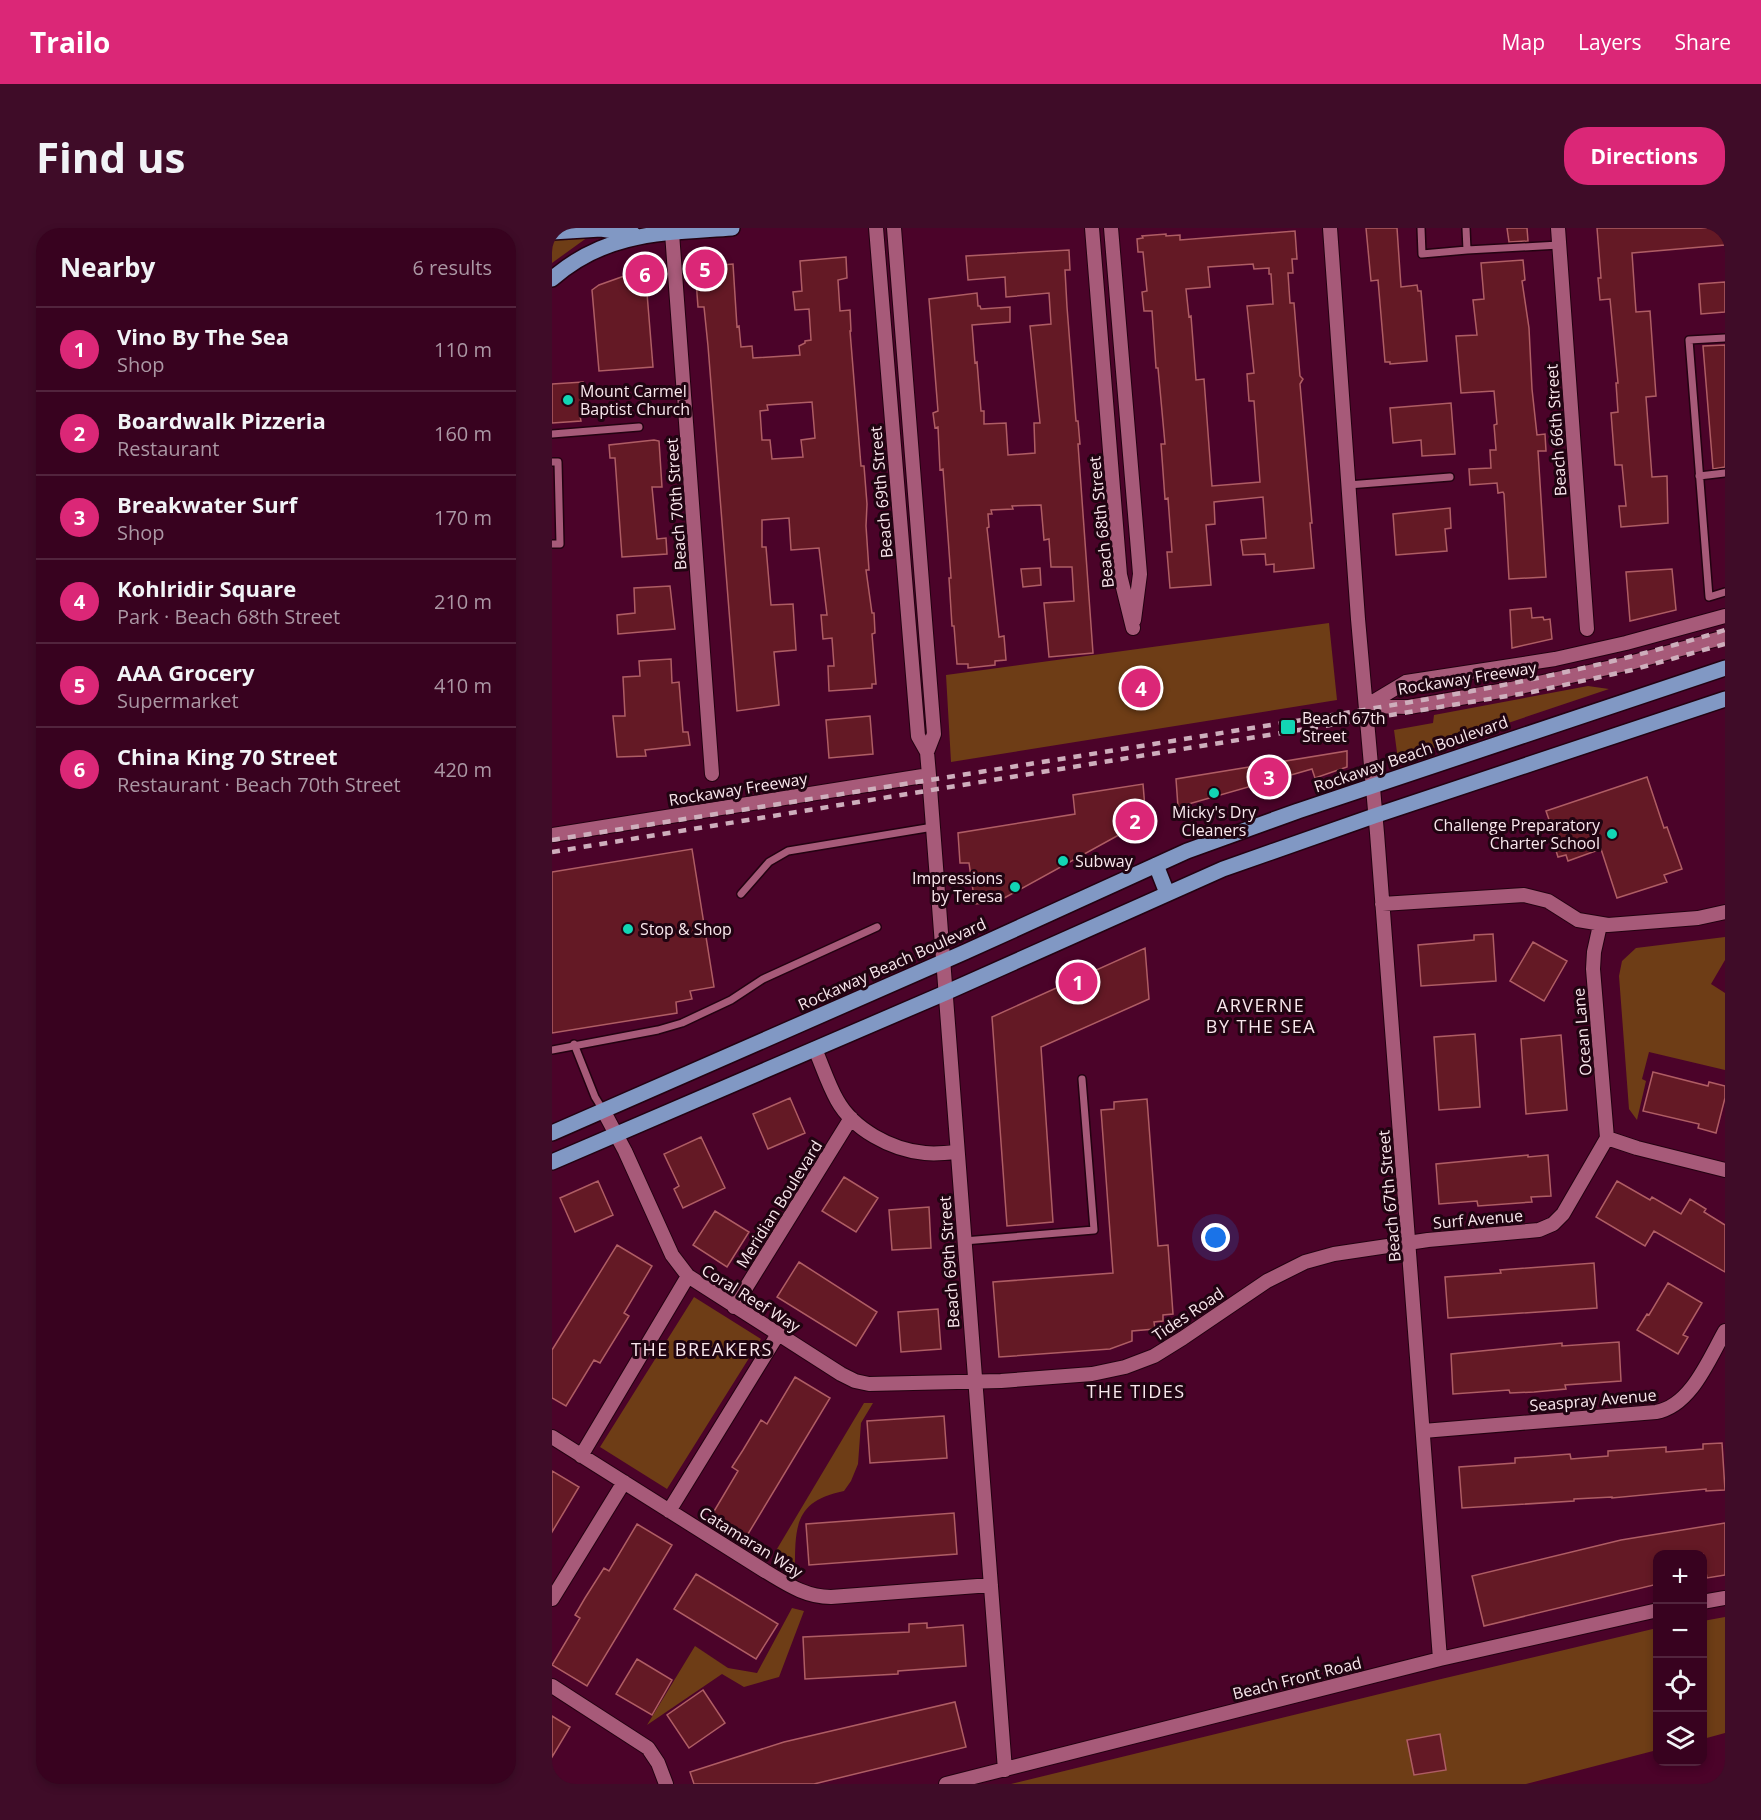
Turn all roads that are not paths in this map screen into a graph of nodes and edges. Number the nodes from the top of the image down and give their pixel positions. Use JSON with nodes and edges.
{"nodes":[{"id":1,"x":732,"y":228,"type":"edge"},
{"id":2,"x":876,"y":228,"type":"edge"},
{"id":3,"x":894,"y":228,"type":"edge"},
{"id":4,"x":1092,"y":228,"type":"edge"},
{"id":5,"x":1111,"y":228,"type":"edge"},
{"id":6,"x":1330,"y":228,"type":"edge"},
{"id":7,"x":1421,"y":228,"type":"edge"},
{"id":8,"x":1466,"y":228,"type":"edge"},
{"id":9,"x":1558,"y":228,"type":"edge"},
{"id":10,"x":552,"y":232,"type":"edge"},
{"id":11,"x":672,"y":233,"type":"junction"},
{"id":12,"x":644,"y":236,"type":"junction"},
{"id":13,"x":1559,"y":245,"type":"junction"},
{"id":14,"x":1467,"y":250,"type":"junction"},
{"id":15,"x":552,"y":279,"type":"edge"},
{"id":16,"x":1725,"y":338,"type":"edge"},
{"id":17,"x":639,"y":427,"type":"dead end"},
{"id":18,"x":552,"y":434,"type":"edge"},
{"id":19,"x":552,"y":462,"type":"edge"},
{"id":20,"x":1725,"y":473,"type":"edge"},
{"id":21,"x":1699,"y":476,"type":"junction"},
{"id":22,"x":1450,"y":477,"type":"dead end"},
{"id":23,"x":1348,"y":485,"type":"junction"},
{"id":24,"x":552,"y":544,"type":"edge"},
{"id":25,"x":1725,"y":592,"type":"edge"},
{"id":26,"x":1725,"y":616,"type":"edge"},
{"id":27,"x":1587,"y":629,"type":"dead end"},
{"id":28,"x":1725,"y":637,"type":"edge"},
{"id":29,"x":1725,"y":668,"type":"edge"},
{"id":30,"x":1725,"y":699,"type":"edge"},
{"id":31,"x":1366,"y":706,"type":"junction"},
{"id":32,"x":927,"y":752,"type":"junction"},
{"id":33,"x":712,"y":774,"type":"dead end"},
{"id":34,"x":929,"y":776,"type":"junction"},
{"id":35,"x":1372,"y":786,"type":"junction"},
{"id":36,"x":1374,"y":816,"type":"junction"},
{"id":37,"x":933,"y":827,"type":"junction"},
{"id":38,"x":552,"y":835,"type":"edge"},
{"id":39,"x":1156,"y":865,"type":"junction"},
{"id":40,"x":1167,"y":893,"type":"junction"},
{"id":41,"x":741,"y":894,"type":"dead end"},
{"id":42,"x":1382,"y":904,"type":"junction"},
{"id":43,"x":1725,"y":912,"type":"edge"},
{"id":44,"x":1600,"y":925,"type":"junction"},
{"id":45,"x":877,"y":927,"type":"dead end"},
{"id":46,"x":943,"y":962,"type":"junction"},
{"id":47,"x":945,"y":993,"type":"junction"},
{"id":48,"x":574,"y":1044,"type":"junction"},
{"id":49,"x":815,"y":1049,"type":"junction"},
{"id":50,"x":552,"y":1050,"type":"edge"},
{"id":51,"x":1082,"y":1079,"type":"dead end"},
{"id":52,"x":603,"y":1110,"type":"junction"},
{"id":53,"x":851,"y":1118,"type":"junction"},
{"id":54,"x":552,"y":1133,"type":"edge"},
{"id":55,"x":615,"y":1134,"type":"junction"},
{"id":56,"x":1607,"y":1138,"type":"junction"},
{"id":57,"x":957,"y":1152,"type":"junction"},
{"id":58,"x":552,"y":1162,"type":"edge"},
{"id":59,"x":1725,"y":1170,"type":"edge"},
{"id":60,"x":964,"y":1241,"type":"junction"},
{"id":61,"x":1409,"y":1243,"type":"junction"},
{"id":62,"x":687,"y":1276,"type":"junction"},
{"id":63,"x":734,"y":1307,"type":"junction"},
{"id":64,"x":1725,"y":1331,"type":"edge"},
{"id":65,"x":778,"y":1334,"type":"junction"},
{"id":66,"x":975,"y":1382,"type":"junction"},
{"id":67,"x":1423,"y":1431,"type":"junction"},
{"id":68,"x":552,"y":1437,"type":"edge"},
{"id":69,"x":581,"y":1456,"type":"junction"},
{"id":70,"x":624,"y":1482,"type":"junction"},
{"id":71,"x":669,"y":1511,"type":"junction"},
{"id":72,"x":991,"y":1585,"type":"junction"},
{"id":73,"x":1725,"y":1598,"type":"edge"},
{"id":74,"x":552,"y":1599,"type":"edge"},
{"id":75,"x":1707,"y":1601,"type":"edge"},
{"id":76,"x":1653,"y":1611,"type":"edge"},
{"id":77,"x":1440,"y":1659,"type":"junction"},
{"id":78,"x":552,"y":1686,"type":"edge"},
{"id":79,"x":1005,"y":1770,"type":"junction"},
{"id":80,"x":666,"y":1784,"type":"edge"},
{"id":81,"x":946,"y":1784,"type":"edge"}],
"edges":[{"from":1,"to":11,"type":"main road"},
{"from":2,"to":32,"type":"street","name":"Beach 69th Street"},
{"from":3,"to":32,"type":"street","name":"Beach 69th Street"},
{"from":4,"to":5,"type":"street","name":"Beach 68th Street"},
{"from":6,"to":23,"type":"street","name":"Beach 67th Street"},
{"from":7,"to":14,"type":"lane"},
{"from":8,"to":14,"type":"lane"},
{"from":9,"to":13,"type":"street","name":"Beach 66th Street"},
{"from":10,"to":12,"type":"main road"},
{"from":11,"to":12,"type":"main road"},
{"from":11,"to":33,"type":"street","name":"Beach 70th Street"},
{"from":12,"to":15,"type":"main road"},
{"from":13,"to":14,"type":"lane"},
{"from":13,"to":27,"type":"street","name":"Beach 66th Street"},
{"from":16,"to":21,"type":"lane"},
{"from":17,"to":18,"type":"lane"},
{"from":19,"to":24,"type":"lane"},
{"from":20,"to":21,"type":"lane"},
{"from":21,"to":25,"type":"lane"},
{"from":22,"to":23,"type":"lane"},
{"from":23,"to":31,"type":"street","name":"Beach 67th Street"},
{"from":26,"to":31,"type":"street","name":"Rockaway Freeway"},
{"from":28,"to":31,"type":"street","name":"Rockaway Freeway"},
{"from":29,"to":35,"type":"main road","name":"Rockaway Beach Boulevard"},
{"from":30,"to":36,"type":"main road"},
{"from":31,"to":35,"type":"street","name":"Beach 67th Street"},
{"from":32,"to":34,"type":"street","name":"Beach 69th Street"},
{"from":34,"to":37,"type":"street","name":"Beach 69th Street"},
{"from":34,"to":38,"type":"street","name":"Rockaway Freeway"},
{"from":35,"to":36,"type":"street","name":"Beach 67th Street"},
{"from":35,"to":39,"type":"main road","name":"Rockaway Beach Boulevard"},
{"from":36,"to":40,"type":"main road"},
{"from":36,"to":42,"type":"street","name":"Beach 67th Street"},
{"from":37,"to":41,"type":"lane"},
{"from":37,"to":46,"type":"street","name":"Beach 69th Street"},
{"from":39,"to":40,"type":"main road"},
{"from":39,"to":46,"type":"main road","name":"Rockaway Beach Boulevard"},
{"from":40,"to":47,"type":"main road"},
{"from":42,"to":44,"type":"street"},
{"from":42,"to":61,"type":"street","name":"Beach 67th Street"},
{"from":43,"to":44,"type":"street"},
{"from":44,"to":56,"type":"street","name":"Ocean Lane"},
{"from":45,"to":48,"type":"lane"},
{"from":46,"to":47,"type":"street","name":"Beach 69th Street"},
{"from":46,"to":52,"type":"main road","name":"Rockaway Beach Boulevard"},
{"from":47,"to":49,"type":"main road"},
{"from":47,"to":57,"type":"street","name":"Beach 69th Street"},
{"from":48,"to":50,"type":"lane"},
{"from":48,"to":52,"type":"lane","name":"Coral Reef Way"},
{"from":49,"to":53,"type":"street"},
{"from":49,"to":55,"type":"main road"},
{"from":51,"to":60,"type":"lane"},
{"from":52,"to":54,"type":"main road","name":"Rockaway Beach Boulevard"},
{"from":52,"to":55,"type":"street","name":"Coral Reef Way"},
{"from":53,"to":57,"type":"street"},
{"from":53,"to":63,"type":"street","name":"Meridian Boulevard"},
{"from":55,"to":58,"type":"main road"},
{"from":55,"to":62,"type":"street","name":"Coral Reef Way"},
{"from":56,"to":59,"type":"street"},
{"from":56,"to":61,"type":"street","name":"Surf Avenue"},
{"from":57,"to":60,"type":"street","name":"Beach 69th Street"},
{"from":60,"to":66,"type":"street","name":"Beach 69th Street"},
{"from":61,"to":66,"type":"street","name":"Tides Road"},
{"from":61,"to":67,"type":"street","name":"Beach 67th Street"},
{"from":62,"to":63,"type":"street","name":"Coral Reef Way"},
{"from":62,"to":69,"type":"street"},
{"from":63,"to":65,"type":"street","name":"Coral Reef Way"},
{"from":64,"to":67,"type":"street","name":"Seaspray Avenue"},
{"from":65,"to":66,"type":"street","name":"Coral Reef Way"},
{"from":65,"to":71,"type":"street"},
{"from":66,"to":72,"type":"street","name":"Beach 69th Street"},
{"from":67,"to":77,"type":"street","name":"Beach 67th Street"},
{"from":68,"to":69,"type":"street","name":"Catamaran Way"},
{"from":69,"to":70,"type":"street","name":"Catamaran Way"},
{"from":70,"to":71,"type":"street","name":"Catamaran Way"},
{"from":70,"to":74,"type":"street"},
{"from":71,"to":72,"type":"street","name":"Catamaran Way"},
{"from":72,"to":79,"type":"street","name":"Beach 69th Street"},
{"from":73,"to":75,"type":"street"},
{"from":76,"to":77,"type":"street","name":"Beach Front Road"},
{"from":77,"to":79,"type":"street","name":"Beach Front Road"},
{"from":78,"to":80,"type":"street"},
{"from":79,"to":81,"type":"street","name":"Beach Front Road"}]}
